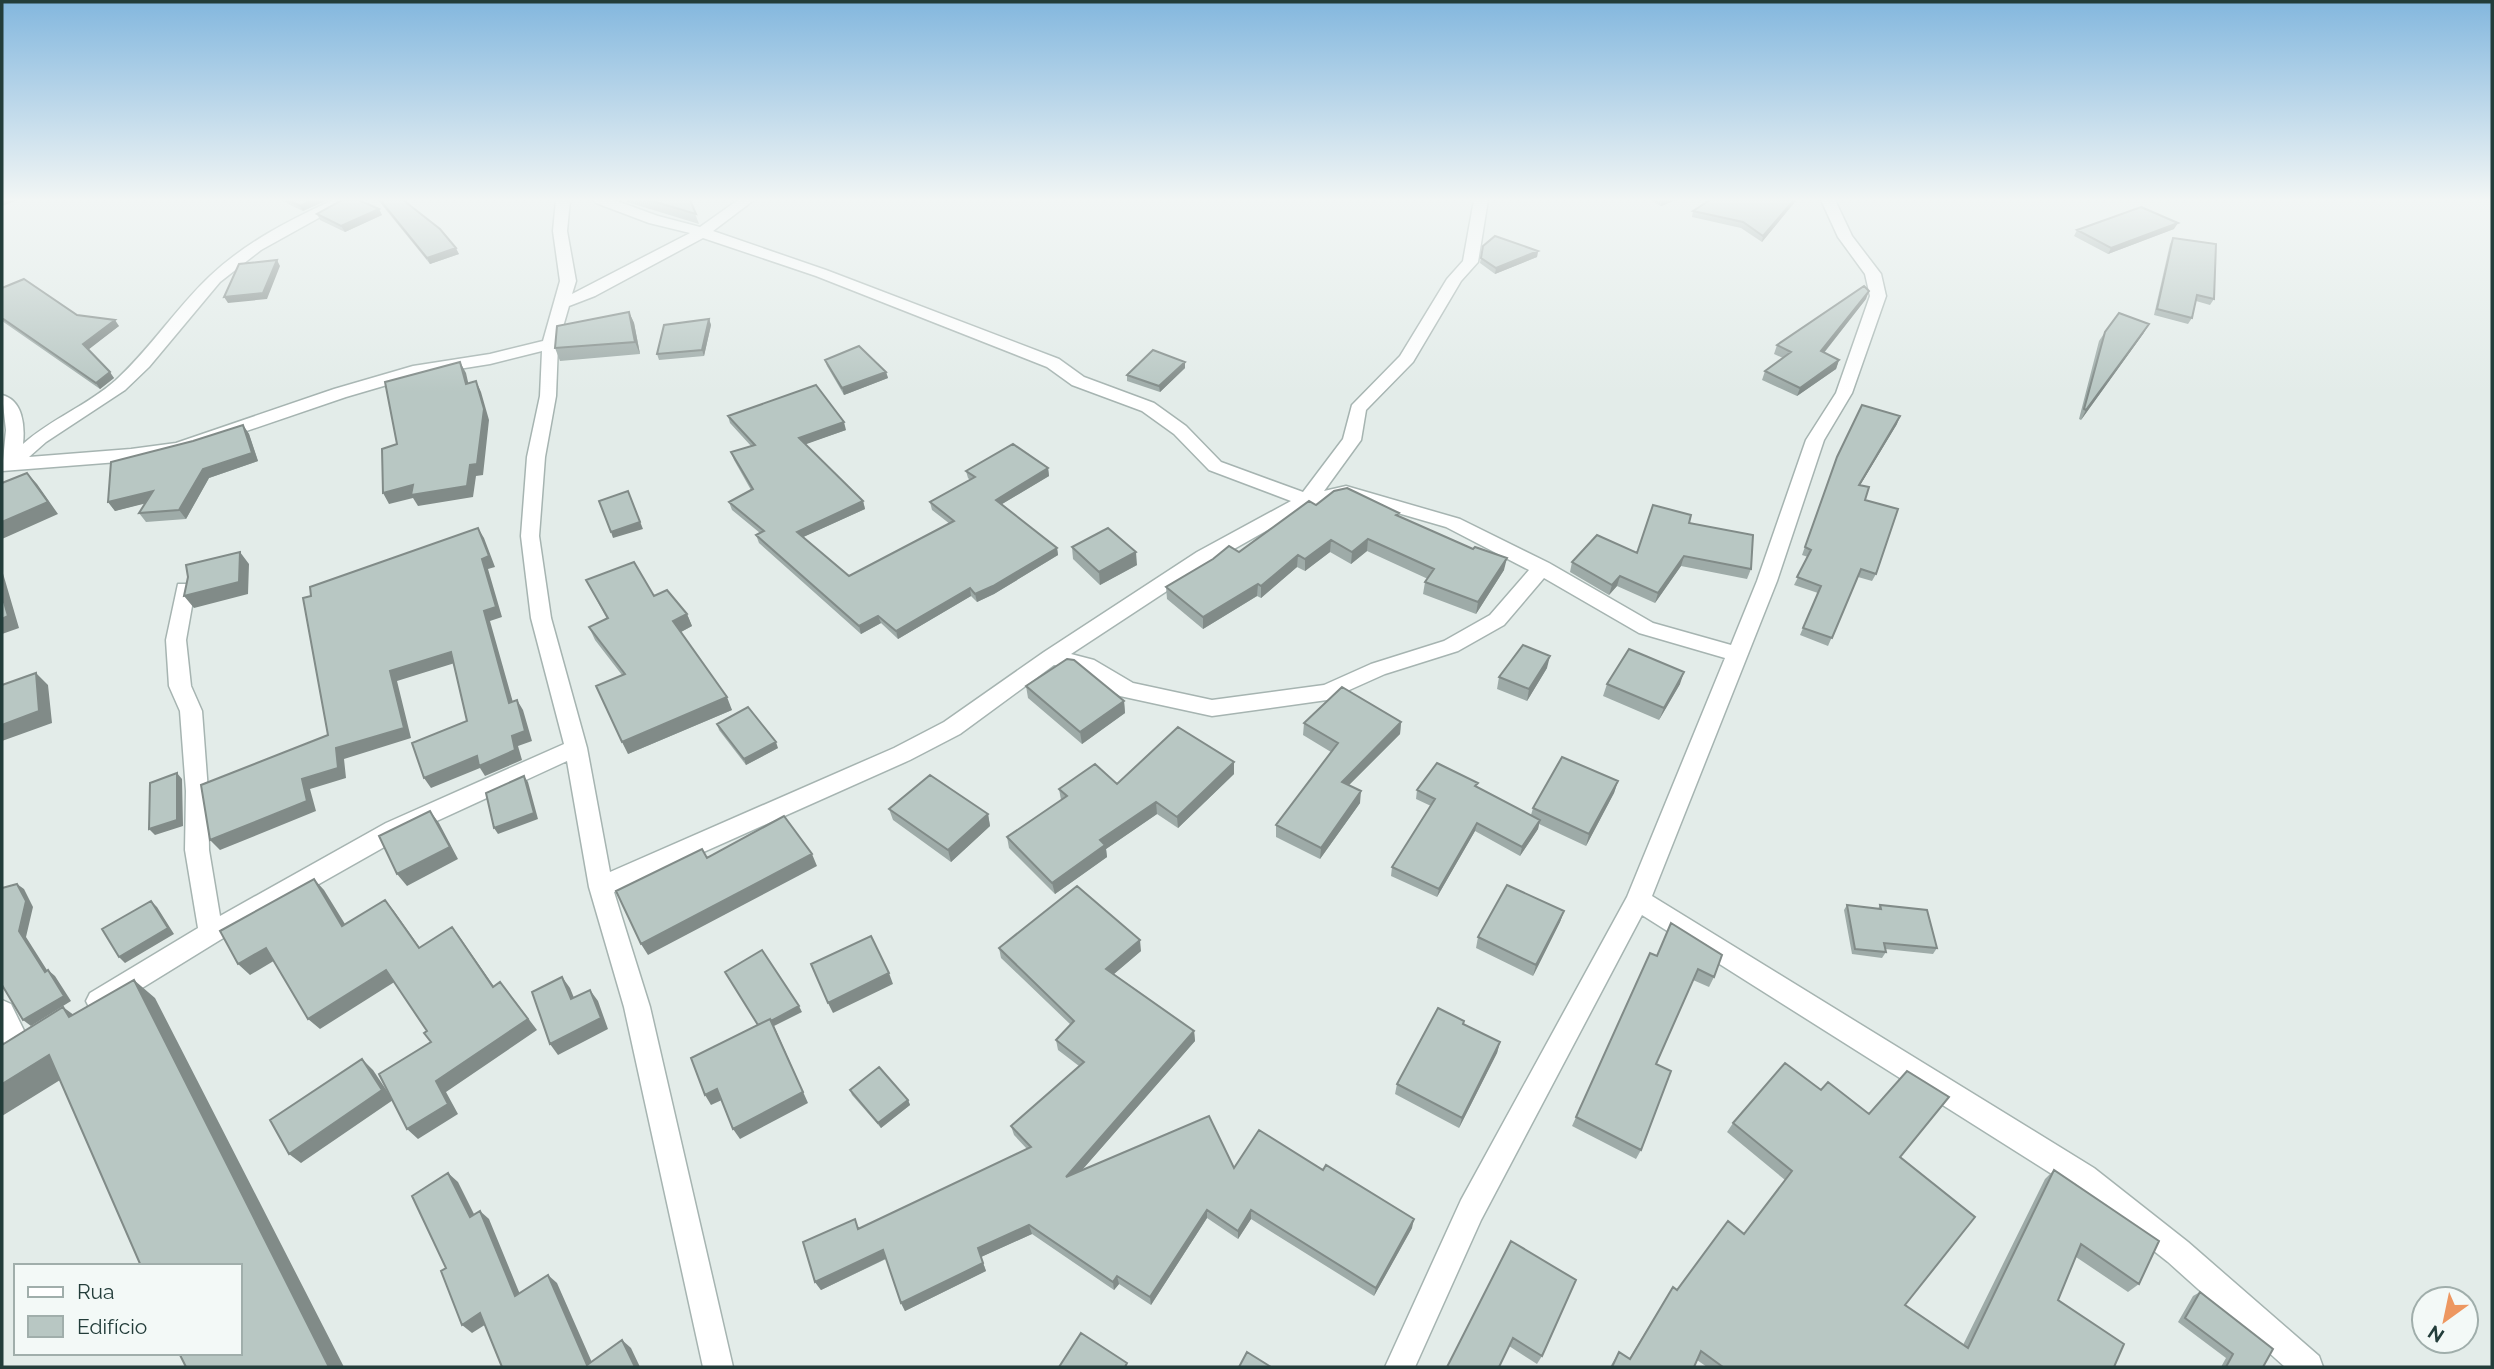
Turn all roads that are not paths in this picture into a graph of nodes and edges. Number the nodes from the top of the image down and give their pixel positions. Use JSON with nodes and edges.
{"nodes":[{"id":1,"x":235,"y":264,"type":"edge"},
{"id":2,"x":565,"y":264,"type":"edge"},
{"id":3,"x":644,"y":264,"type":"edge"},
{"id":4,"x":794,"y":264,"type":"edge"},
{"id":5,"x":1468,"y":264,"type":"edge"},
{"id":6,"x":1865,"y":264,"type":"edge"},
{"id":7,"x":563,"y":303,"type":"junction"},
{"id":8,"x":550,"y":344,"type":"junction"},
{"id":9,"x":2,"y":400,"type":"edge"},
{"id":10,"x":6,"y":467,"type":"edge"},
{"id":11,"x":1307,"y":500,"type":"junction"},
{"id":12,"x":1542,"y":568,"type":"junction"},
{"id":13,"x":186,"y":589,"type":"edge"},
{"id":14,"x":1737,"y":654,"type":"junction"},
{"id":15,"x":1051,"y":657,"type":"junction"},
{"id":16,"x":576,"y":748,"type":"junction"},
{"id":17,"x":601,"y":887,"type":"junction"},
{"id":18,"x":1638,"y":900,"type":"junction"},
{"id":19,"x":211,"y":933,"type":"junction"},
{"id":20,"x":2,"y":1012,"type":"edge"},
{"id":21,"x":77,"y":1014,"type":"edge"},
{"id":22,"x":43,"y":1035,"type":"edge"},
{"id":23,"x":11,"y":1055,"type":"edge"},
{"id":24,"x":718,"y":1367,"type":"edge"},
{"id":25,"x":1400,"y":1367,"type":"edge"},
{"id":26,"x":2308,"y":1367,"type":"edge"}],
"edges":[{"from":1,"to":10,"type":"street"},
{"from":2,"to":7,"type":"street"},
{"from":3,"to":7,"type":"street"},
{"from":4,"to":11,"type":"street"},
{"from":5,"to":11,"type":"street"},
{"from":6,"to":14,"type":"street"},
{"from":7,"to":8,"type":"street"},
{"from":8,"to":10,"type":"street"},
{"from":8,"to":16,"type":"street"},
{"from":9,"to":10,"type":"street"},
{"from":11,"to":12,"type":"street"},
{"from":11,"to":15,"type":"street"},
{"from":12,"to":14,"type":"street"},
{"from":12,"to":15,"type":"street"},
{"from":13,"to":19,"type":"street"},
{"from":14,"to":18,"type":"street"},
{"from":15,"to":17,"type":"street"},
{"from":16,"to":17,"type":"street"},
{"from":16,"to":19,"type":"street"},
{"from":17,"to":24,"type":"street"},
{"from":18,"to":25,"type":"street"},
{"from":18,"to":26,"type":"street"},
{"from":19,"to":21,"type":"street"},
{"from":20,"to":23,"type":"street"},
{"from":22,"to":23,"type":"street"}]}
